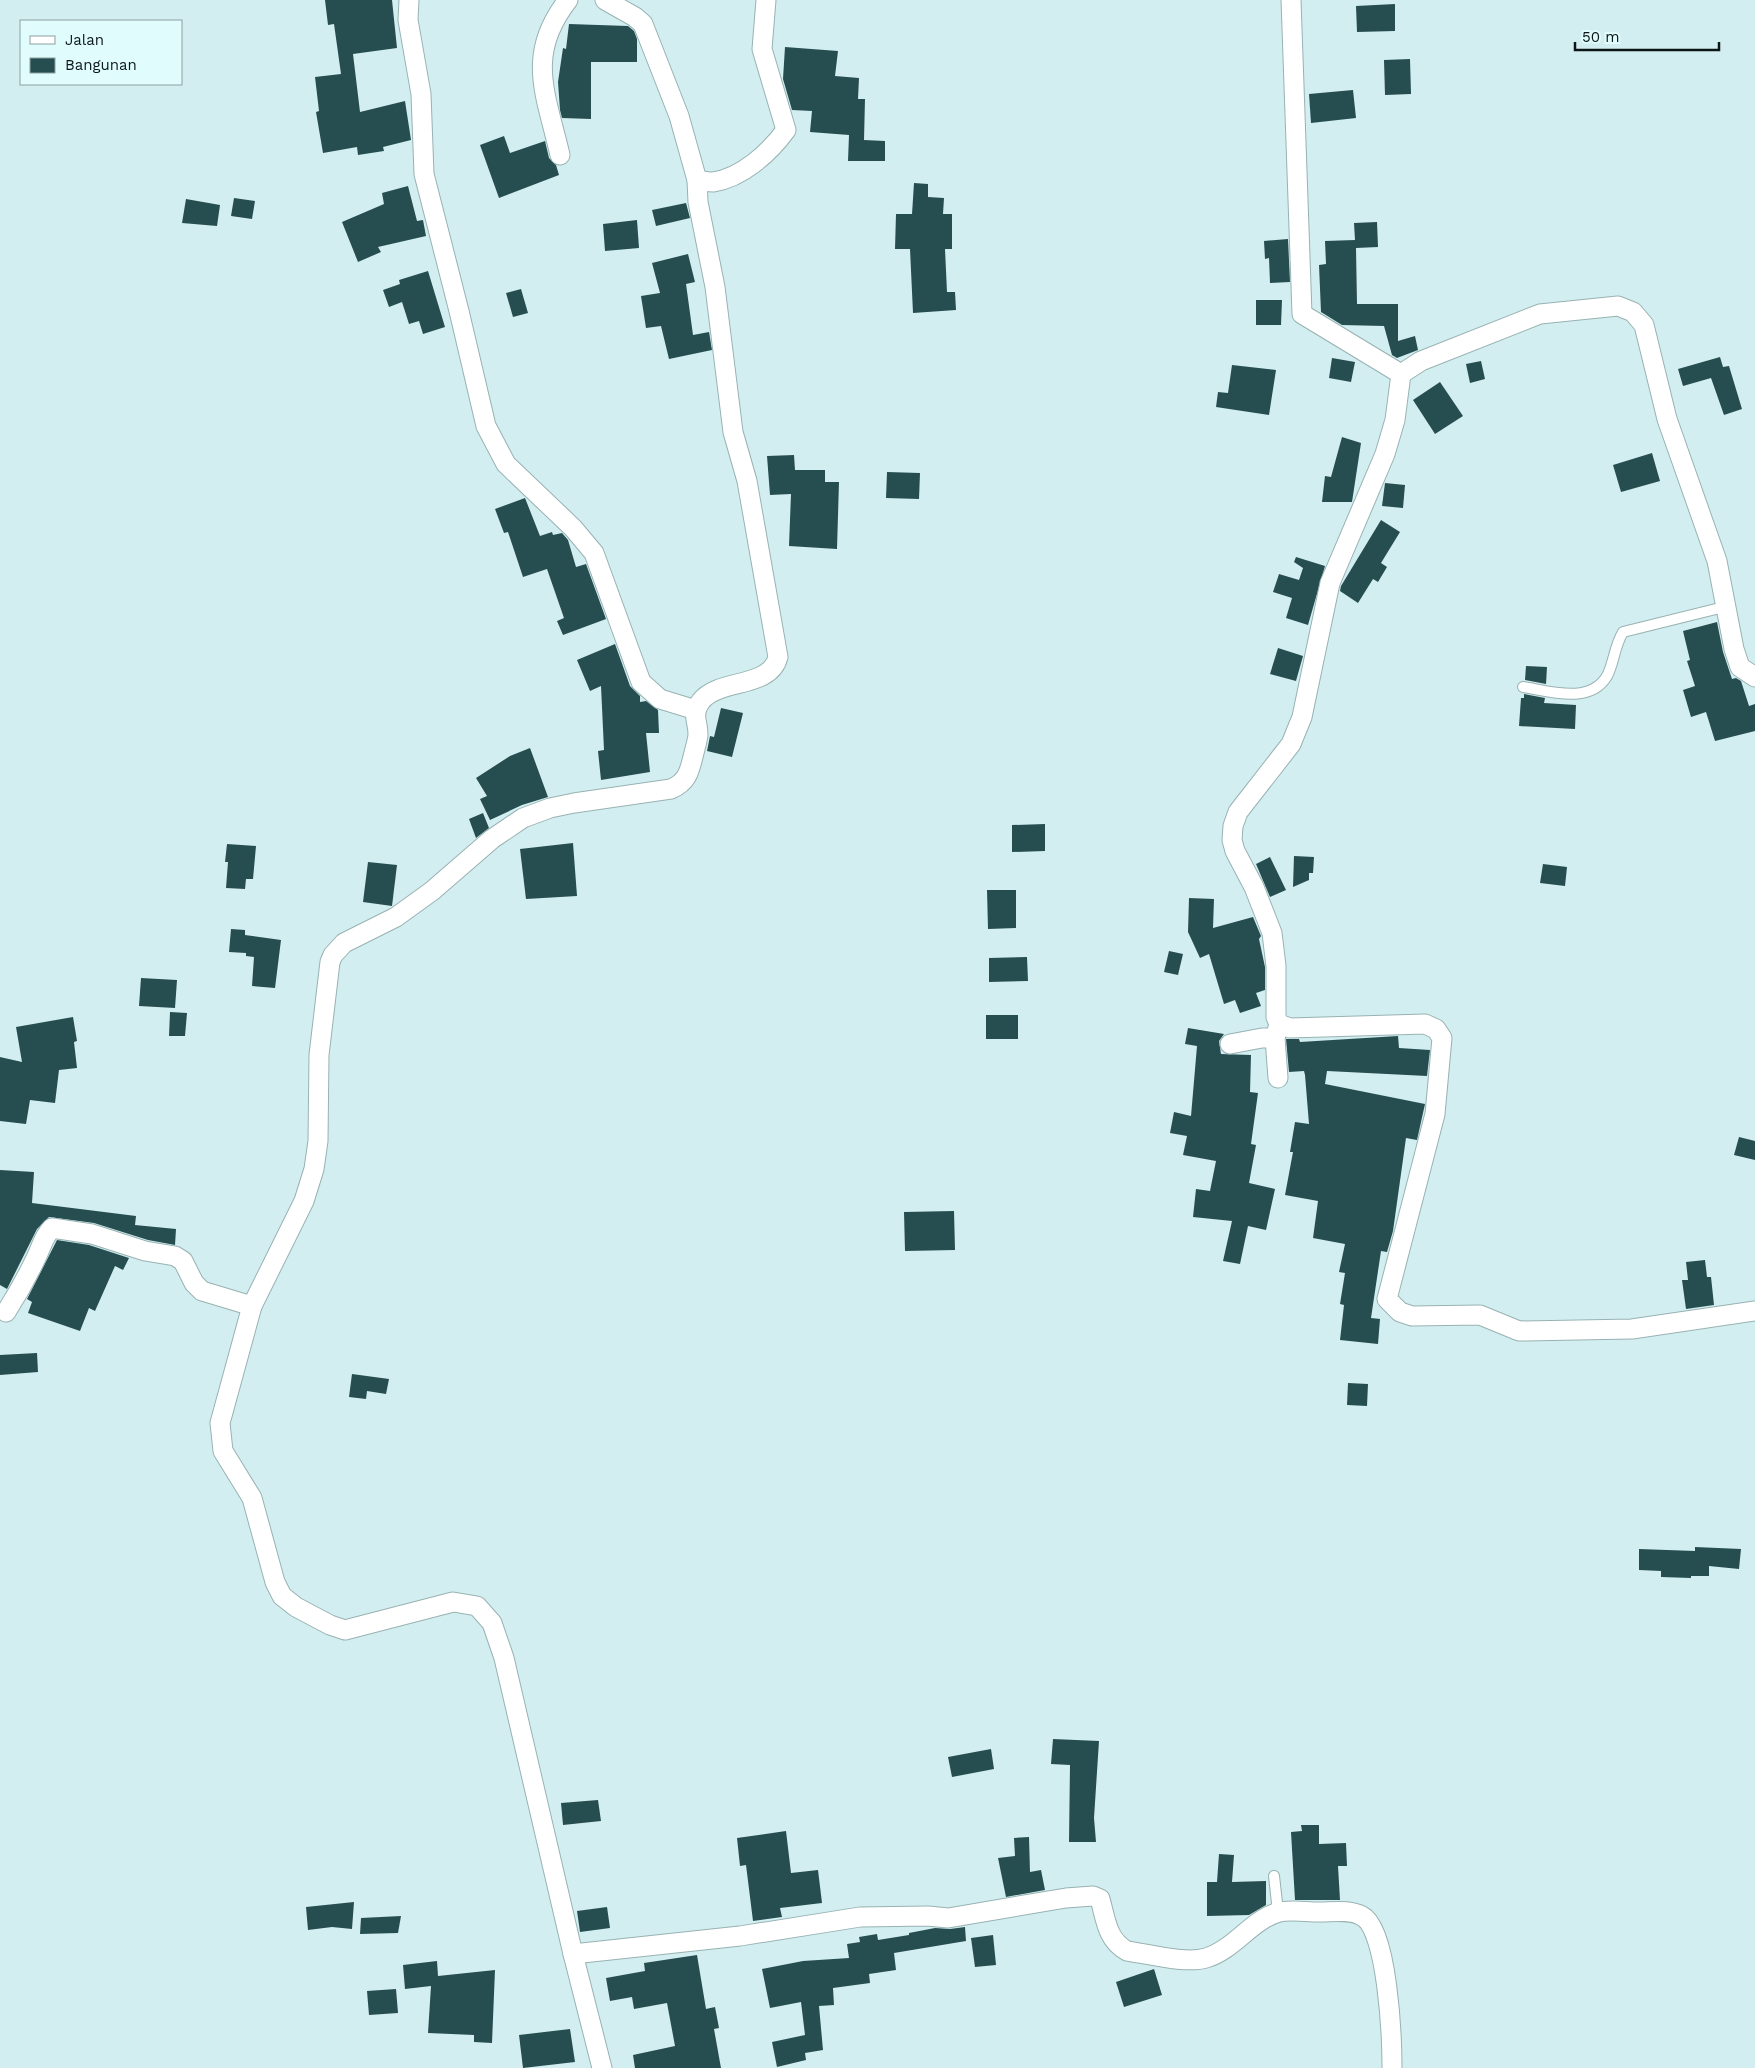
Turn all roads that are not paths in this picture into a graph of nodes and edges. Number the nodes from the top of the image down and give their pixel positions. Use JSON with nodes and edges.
{"nodes":[{"id":1,"x":409,"y":0,"type":"edge"},
{"id":2,"x":568,"y":0,"type":"edge"},
{"id":3,"x":605,"y":0,"type":"edge"},
{"id":4,"x":766,"y":0,"type":"edge"},
{"id":5,"x":1291,"y":0,"type":"edge"},
{"id":6,"x":560,"y":156,"type":"dead end"},
{"id":7,"x":697,"y":180,"type":"junction"},
{"id":8,"x":1401,"y":374,"type":"junction"},
{"id":9,"x":1724,"y":607,"type":"junction"},
{"id":10,"x":1755,"y":677,"type":"edge"},
{"id":11,"x":1523,"y":687,"type":"dead end"},
{"id":12,"x":696,"y":710,"type":"junction"},
{"id":13,"x":1277,"y":1031,"type":"junction"},
{"id":14,"x":1230,"y":1044,"type":"dead end"},
{"id":15,"x":1278,"y":1078,"type":"dead end"},
{"id":16,"x":252,"y":1306,"type":"junction"},
{"id":17,"x":1755,"y":1311,"type":"edge"},
{"id":18,"x":6,"y":1312,"type":"dead end"},
{"id":19,"x":1274,"y":1876,"type":"dead end"},
{"id":20,"x":1278,"y":1912,"type":"junction"},
{"id":21,"x":573,"y":1954,"type":"junction"},
{"id":22,"x":602,"y":2068,"type":"edge"},
{"id":23,"x":1392,"y":2068,"type":"edge"}],
"edges":[{"from":1,"to":12,"type":"street"},
{"from":2,"to":6,"type":"street"},
{"from":3,"to":7,"type":"street"},
{"from":4,"to":7,"type":"street"},
{"from":5,"to":8,"type":"street"},
{"from":7,"to":12,"type":"street"},
{"from":8,"to":9,"type":"street"},
{"from":8,"to":13,"type":"street"},
{"from":9,"to":10,"type":"street"},
{"from":9,"to":11,"type":"lane"},
{"from":12,"to":16,"type":"street"},
{"from":13,"to":14,"type":"street"},
{"from":13,"to":15,"type":"street"},
{"from":13,"to":17,"type":"street"},
{"from":16,"to":18,"type":"street"},
{"from":16,"to":21,"type":"street"},
{"from":19,"to":20,"type":"lane"},
{"from":20,"to":21,"type":"street"},
{"from":20,"to":23,"type":"street"},
{"from":21,"to":22,"type":"street"}]}
